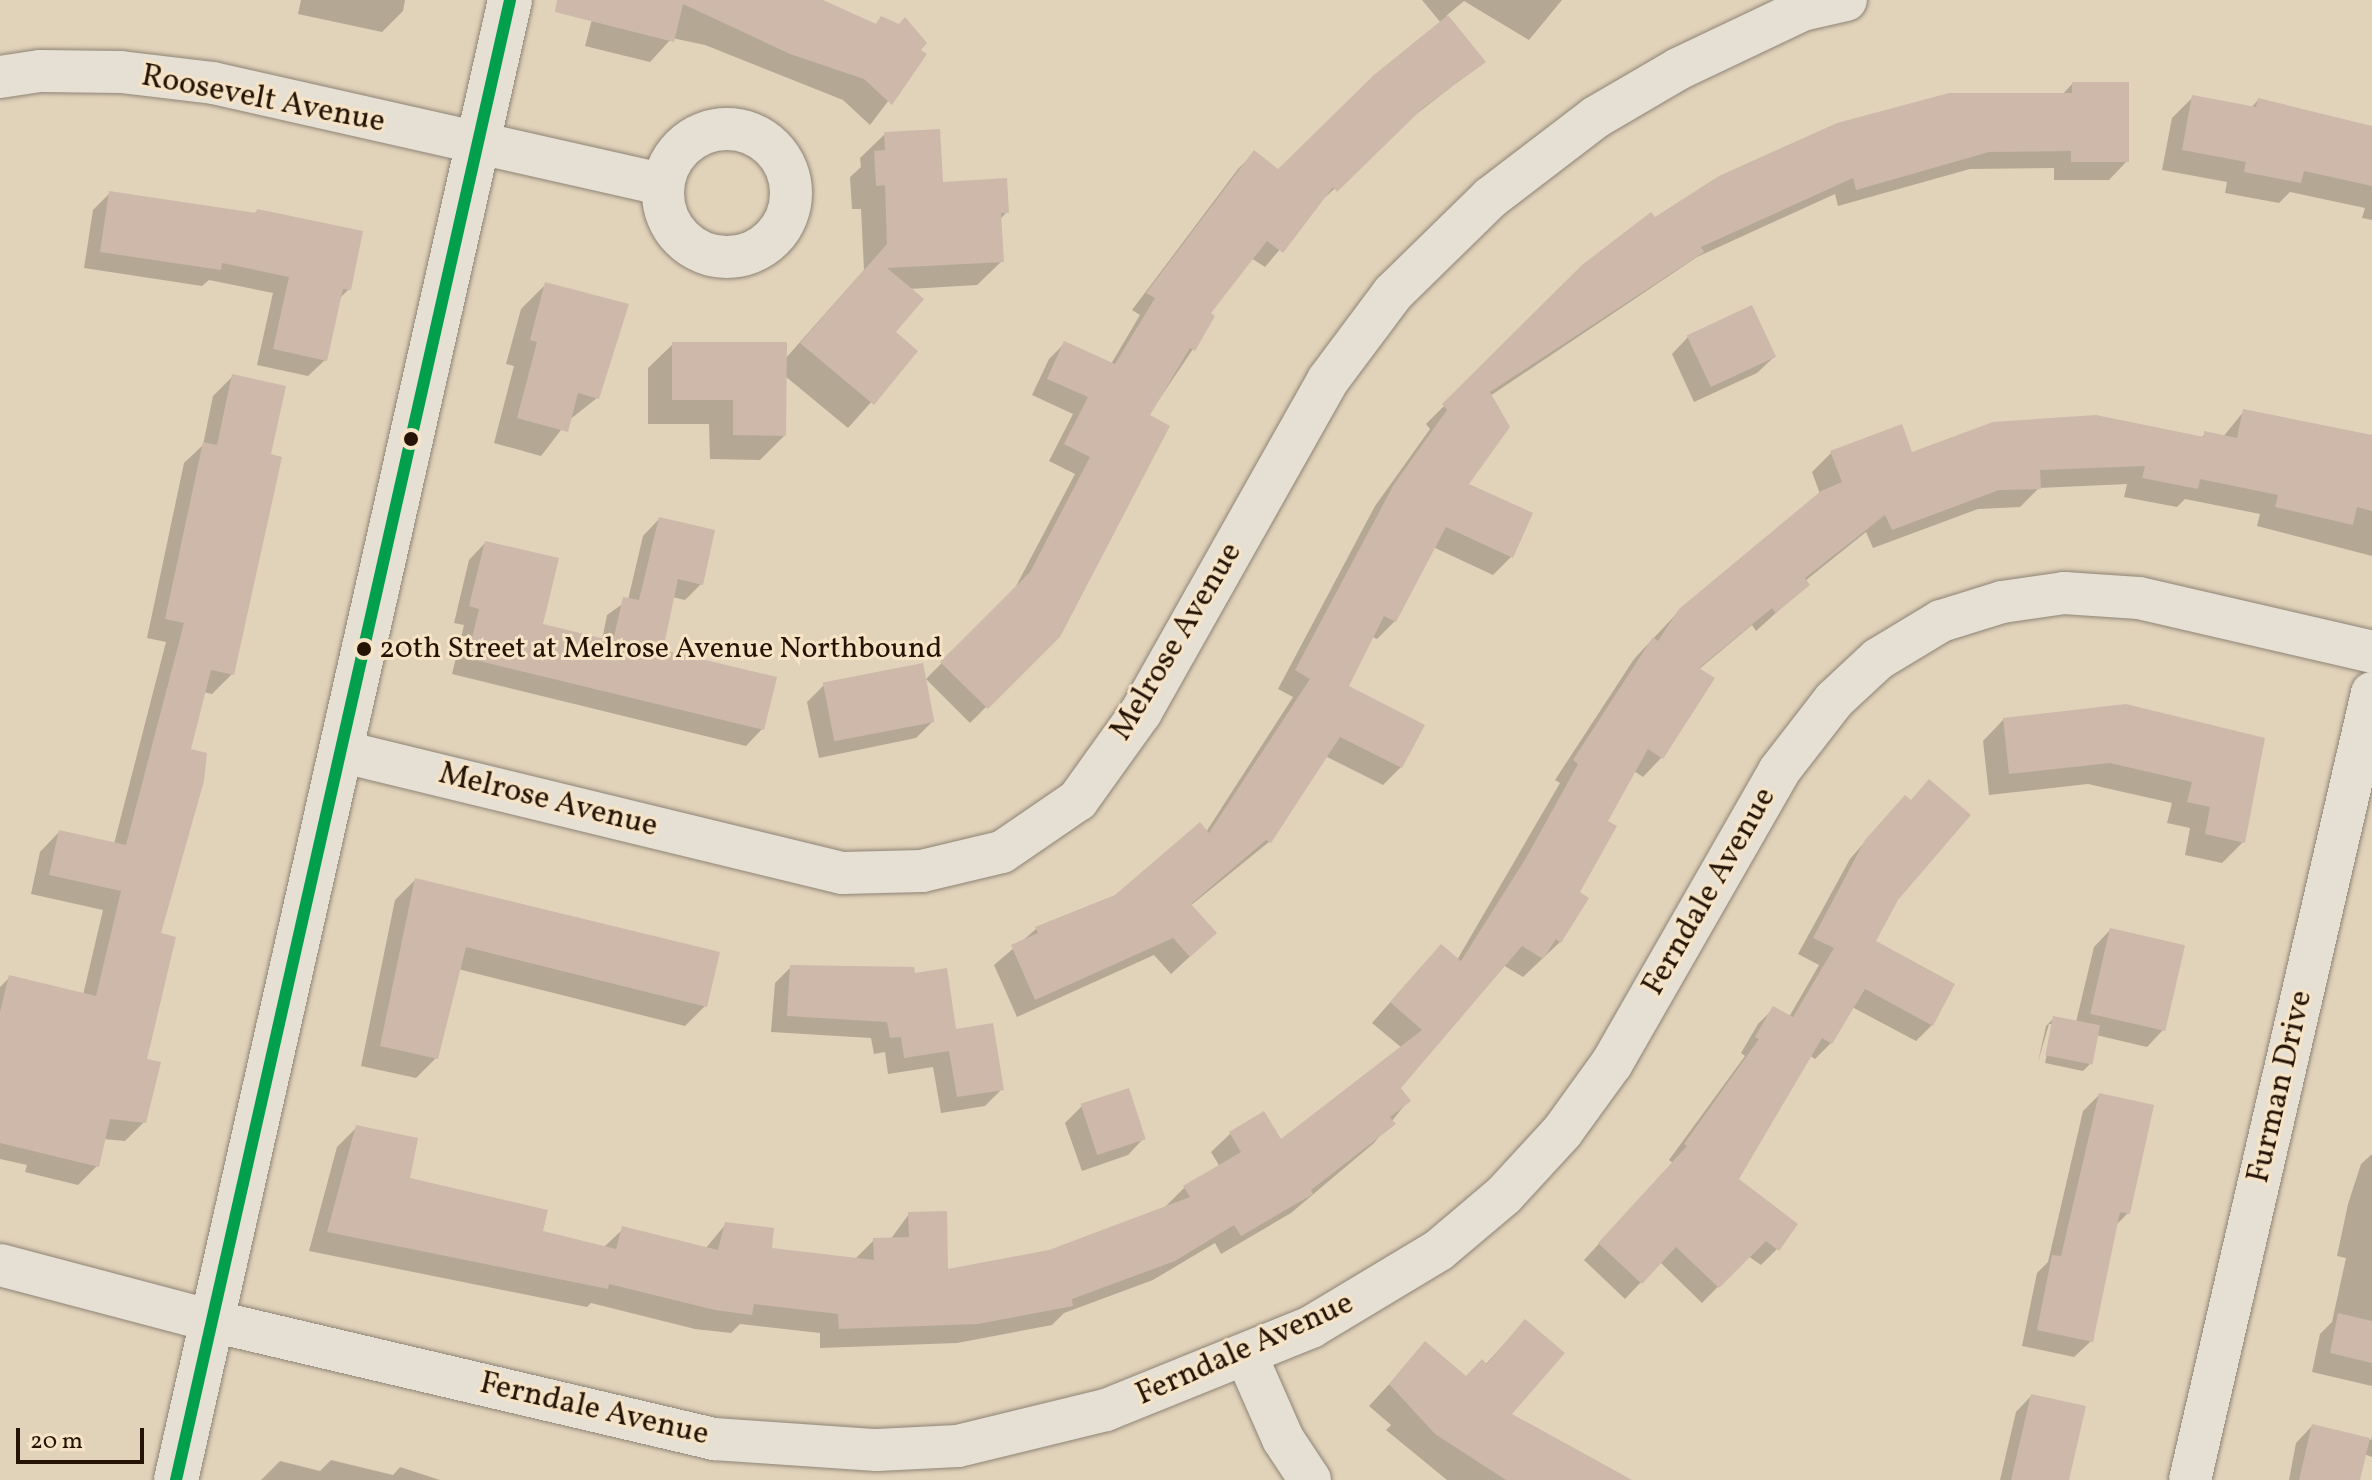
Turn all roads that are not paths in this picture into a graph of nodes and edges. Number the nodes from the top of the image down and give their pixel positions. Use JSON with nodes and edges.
{"nodes":[{"id":1,"x":510,"y":0,"type":"edge"},
{"id":2,"x":1846,"y":0,"type":"edge"},
{"id":3,"x":1800,"y":5,"type":"edge"},
{"id":4,"x":0,"y":77,"type":"edge"},
{"id":5,"x":477,"y":144,"type":"junction"},
{"id":6,"x":663,"y":184,"type":"dead end"},
{"id":7,"x":2372,"y":652,"type":"edge"},
{"id":8,"x":2372,"y":693,"type":"edge"},
{"id":9,"x":340,"y":751,"type":"junction"},
{"id":10,"x":0,"y":1265,"type":"edge"},
{"id":11,"x":212,"y":1321,"type":"junction"},
{"id":12,"x":1246,"y":1355,"type":"junction"},
{"id":13,"x":176,"y":1480,"type":"edge"},
{"id":14,"x":1310,"y":1480,"type":"edge"},
{"id":15,"x":2190,"y":1480,"type":"edge"}],
"edges":[{"from":1,"to":5,"type":"street"},
{"from":2,"to":3,"type":"street","name":"Melrose Avenue"},
{"from":3,"to":9,"type":"street","name":"Melrose Avenue"},
{"from":4,"to":5,"type":"street","name":"Roosevelt Avenue"},
{"from":5,"to":6,"type":"street","name":"Roosevelt Avenue"},
{"from":5,"to":9,"type":"street"},
{"from":7,"to":12,"type":"street","name":"Ferndale Avenue"},
{"from":8,"to":15,"type":"street","name":"Furman Drive"},
{"from":9,"to":11,"type":"street"},
{"from":10,"to":11,"type":"street","name":"Ferndale Avenue"},
{"from":11,"to":12,"type":"street","name":"Ferndale Avenue"},
{"from":11,"to":13,"type":"street"},
{"from":12,"to":14,"type":"street"}]}
